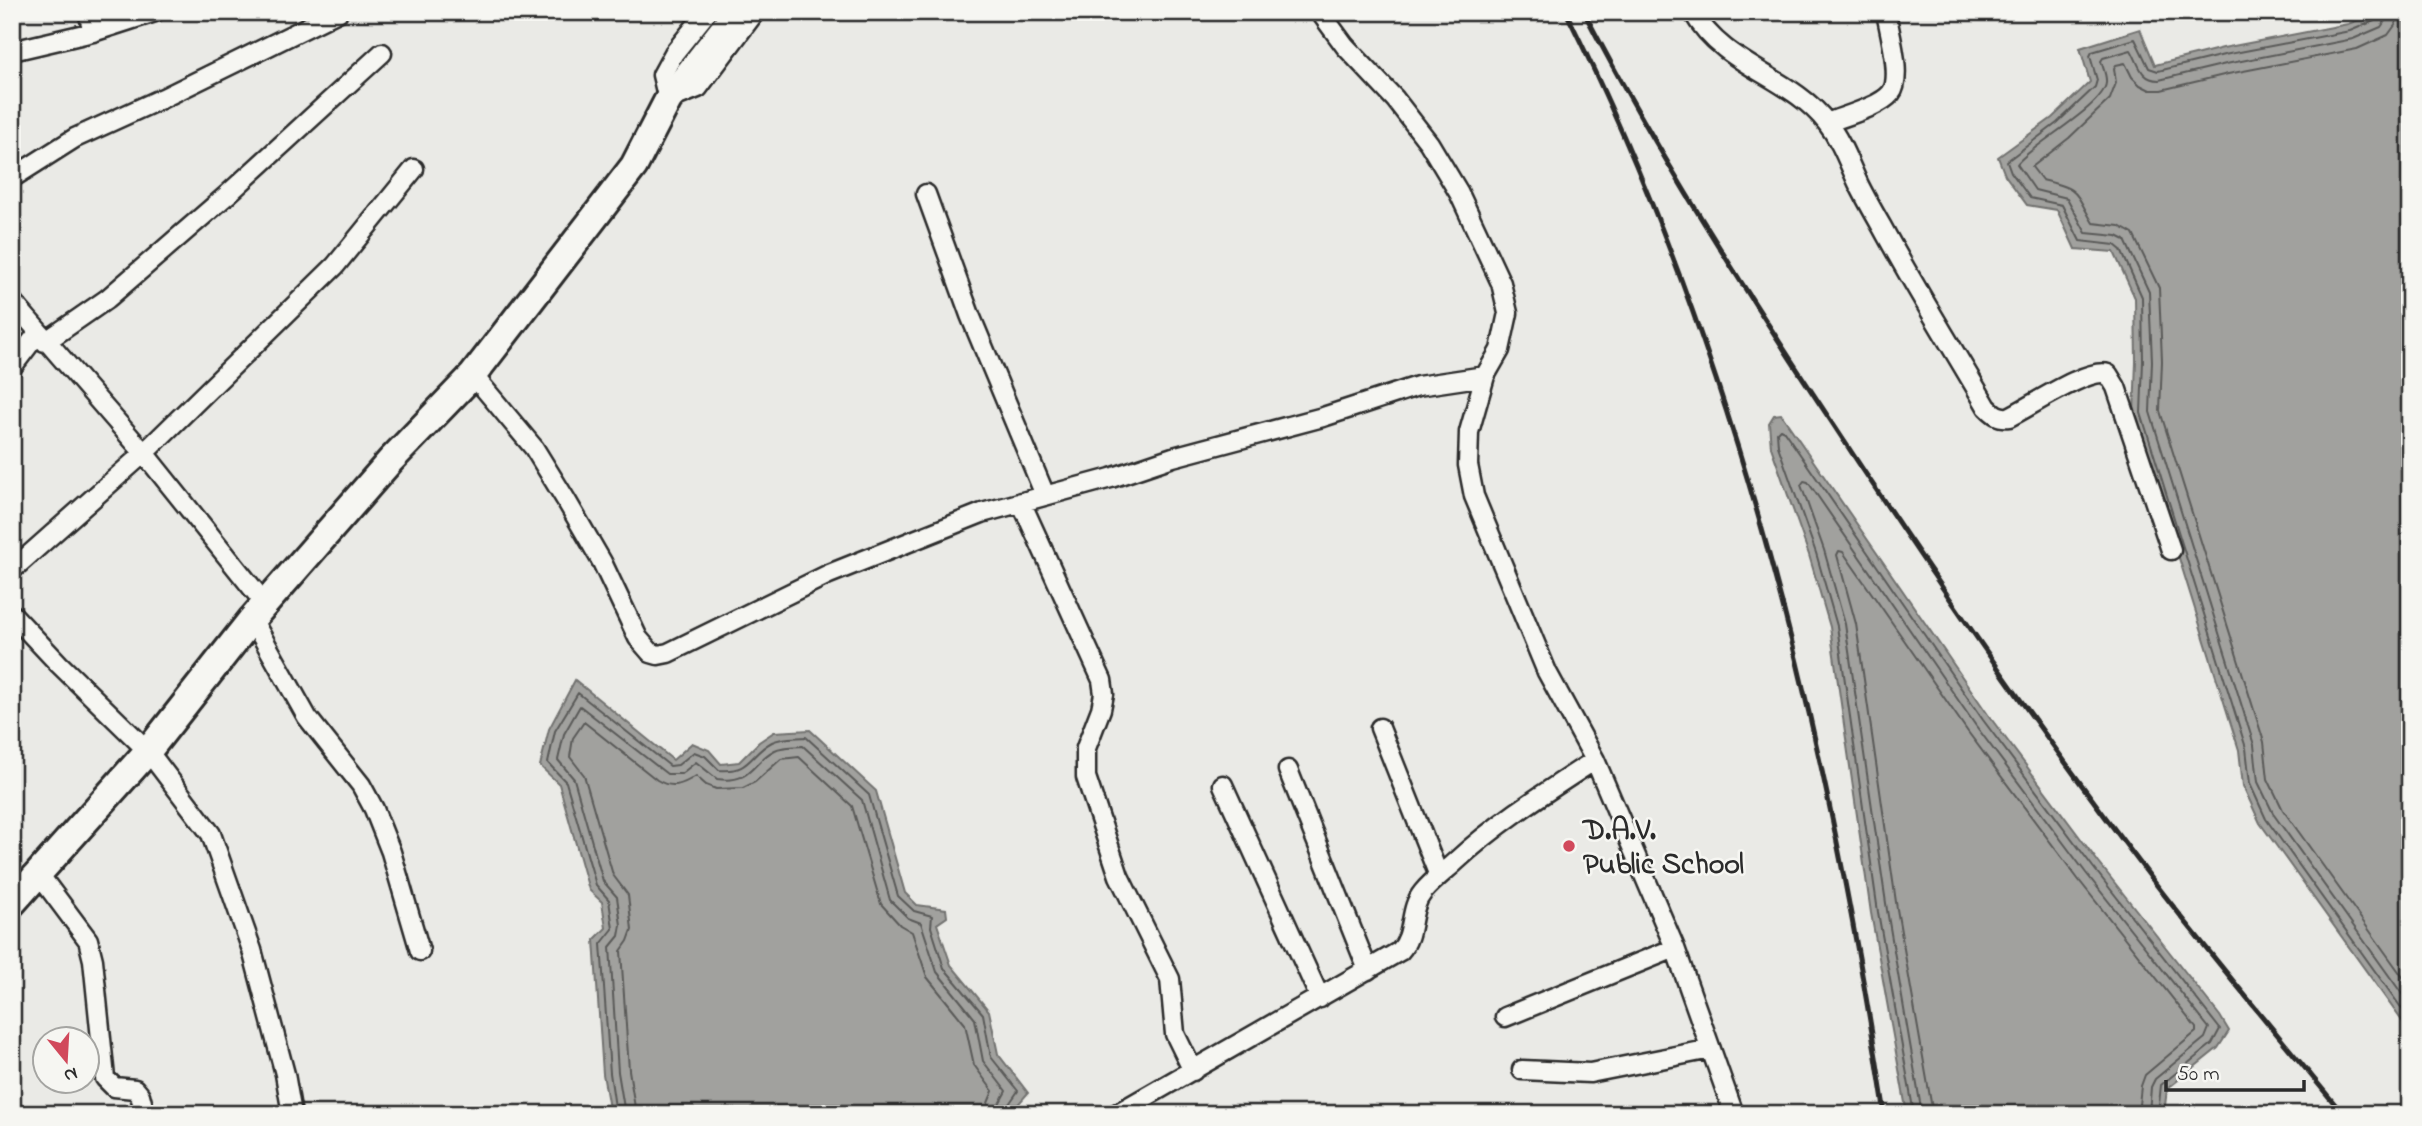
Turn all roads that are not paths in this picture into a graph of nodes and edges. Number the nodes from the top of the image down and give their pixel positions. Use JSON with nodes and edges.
{"nodes":[{"id":1,"x":88,"y":12,"type":"edge"},
{"id":2,"x":155,"y":12,"type":"edge"},
{"id":3,"x":338,"y":12,"type":"edge"},
{"id":4,"x":707,"y":12,"type":"edge"},
{"id":5,"x":737,"y":12,"type":"edge"},
{"id":6,"x":755,"y":12,"type":"edge"},
{"id":7,"x":1320,"y":12,"type":"edge"},
{"id":8,"x":1693,"y":12,"type":"edge"},
{"id":9,"x":1886,"y":12,"type":"edge"},
{"id":10,"x":93,"y":32,"type":"junction"},
{"id":11,"x":12,"y":51,"type":"edge"},
{"id":12,"x":382,"y":53,"type":"dead end"},
{"id":13,"x":668,"y":100,"type":"junction"},
{"id":14,"x":1827,"y":122,"type":"junction"},
{"id":15,"x":414,"y":169,"type":"dead end"},
{"id":16,"x":12,"y":178,"type":"edge"},
{"id":17,"x":926,"y":194,"type":"dead end"},
{"id":18,"x":12,"y":301,"type":"edge"},
{"id":19,"x":42,"y":337,"type":"junction"},
{"id":20,"x":12,"y":367,"type":"edge"},
{"id":21,"x":473,"y":375,"type":"junction"},
{"id":22,"x":1485,"y":376,"type":"junction"},
{"id":23,"x":144,"y":453,"type":"junction"},
{"id":24,"x":1045,"y":495,"type":"junction"},
{"id":25,"x":1021,"y":502,"type":"junction"},
{"id":26,"x":2171,"y":550,"type":"dead end"},
{"id":27,"x":12,"y":570,"type":"edge"},
{"id":28,"x":259,"y":612,"type":"junction"},
{"id":29,"x":12,"y":614,"type":"edge"},
{"id":30,"x":1380,"y":728,"type":"dead end"},
{"id":31,"x":148,"y":751,"type":"junction"},
{"id":32,"x":1595,"y":760,"type":"junction"},
{"id":33,"x":1288,"y":770,"type":"dead end"},
{"id":34,"x":1223,"y":785,"type":"dead end"},
{"id":35,"x":38,"y":873,"type":"junction"},
{"id":36,"x":1439,"y":876,"type":"junction"},
{"id":37,"x":12,"y":903,"type":"edge"},
{"id":38,"x":1675,"y":948,"type":"junction"},
{"id":39,"x":420,"y":951,"type":"dead end"},
{"id":40,"x":1368,"y":970,"type":"junction"},
{"id":41,"x":1320,"y":998,"type":"junction"},
{"id":42,"x":1504,"y":1017,"type":"dead end"},
{"id":43,"x":1711,"y":1049,"type":"junction"},
{"id":44,"x":1522,"y":1070,"type":"dead end"},
{"id":45,"x":1193,"y":1071,"type":"junction"},
{"id":46,"x":145,"y":1114,"type":"edge"},
{"id":47,"x":292,"y":1114,"type":"edge"},
{"id":48,"x":1116,"y":1114,"type":"edge"},
{"id":49,"x":1734,"y":1114,"type":"edge"}],
"edges":[{"from":1,"to":10,"type":"street"},
{"from":2,"to":10,"type":"street"},
{"from":3,"to":16,"type":"street"},
{"from":4,"to":13,"type":"street"},
{"from":5,"to":13,"type":"main road"},
{"from":6,"to":13,"type":"street"},
{"from":7,"to":22,"type":"street"},
{"from":8,"to":14,"type":"street"},
{"from":9,"to":14,"type":"street"},
{"from":10,"to":11,"type":"street"},
{"from":12,"to":19,"type":"street"},
{"from":13,"to":21,"type":"main road"},
{"from":14,"to":26,"type":"street"},
{"from":15,"to":23,"type":"street"},
{"from":17,"to":24,"type":"street"},
{"from":18,"to":19,"type":"street"},
{"from":19,"to":20,"type":"street"},
{"from":19,"to":23,"type":"street"},
{"from":21,"to":25,"type":"street"},
{"from":21,"to":28,"type":"main road"},
{"from":22,"to":24,"type":"street"},
{"from":22,"to":32,"type":"street"},
{"from":23,"to":27,"type":"street"},
{"from":23,"to":28,"type":"street"},
{"from":24,"to":25,"type":"street"},
{"from":25,"to":45,"type":"street"},
{"from":28,"to":31,"type":"main road"},
{"from":28,"to":39,"type":"street"},
{"from":29,"to":31,"type":"street"},
{"from":30,"to":36,"type":"street"},
{"from":31,"to":35,"type":"main road"},
{"from":31,"to":47,"type":"street"},
{"from":32,"to":36,"type":"street"},
{"from":32,"to":38,"type":"street"},
{"from":33,"to":40,"type":"street"},
{"from":34,"to":41,"type":"street"},
{"from":35,"to":37,"type":"main road"},
{"from":35,"to":46,"type":"street"},
{"from":36,"to":40,"type":"street"},
{"from":38,"to":42,"type":"street"},
{"from":38,"to":43,"type":"street"},
{"from":40,"to":41,"type":"street"},
{"from":41,"to":45,"type":"street"},
{"from":43,"to":44,"type":"street"},
{"from":43,"to":49,"type":"street"},
{"from":45,"to":48,"type":"street"}]}
